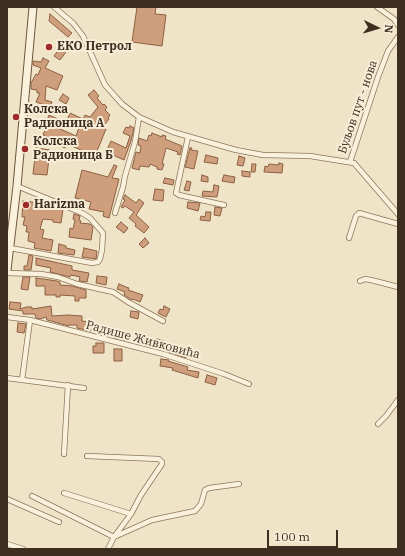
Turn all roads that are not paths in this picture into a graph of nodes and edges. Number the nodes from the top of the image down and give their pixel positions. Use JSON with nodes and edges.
{"nodes":[{"id":1,"x":33,"y":7,"type":"edge"},
{"id":2,"x":54,"y":7,"type":"edge"},
{"id":3,"x":377,"y":7,"type":"edge"},
{"id":4,"x":398,"y":25,"type":"edge"},
{"id":5,"x":398,"y":37,"type":"edge"},
{"id":6,"x":139,"y":117,"type":"junction"},
{"id":7,"x":188,"y":137,"type":"junction"},
{"id":8,"x":350,"y":162,"type":"junction"},
{"id":9,"x":17,"y":186,"type":"junction"},
{"id":10,"x":224,"y":205,"type":"dead end"},
{"id":11,"x":10,"y":208,"type":"edge"},
{"id":12,"x":115,"y":213,"type":"dead end"},
{"id":13,"x":398,"y":214,"type":"edge"},
{"id":14,"x":398,"y":224,"type":"edge"},
{"id":15,"x":349,"y":238,"type":"dead end"},
{"id":16,"x":10,"y":248,"type":"junction"},
{"id":17,"x":7,"y":272,"type":"edge"},
{"id":18,"x":360,"y":281,"type":"dead end"},
{"id":19,"x":398,"y":287,"type":"edge"},
{"id":20,"x":7,"y":317,"type":"edge"},
{"id":21,"x":30,"y":320,"type":"junction"},
{"id":22,"x":163,"y":320,"type":"dead end"},
{"id":23,"x":7,"y":378,"type":"edge"},
{"id":24,"x":22,"y":380,"type":"junction"},
{"id":25,"x":249,"y":384,"type":"dead end"},
{"id":26,"x":68,"y":385,"type":"junction"},
{"id":27,"x":84,"y":388,"type":"dead end"},
{"id":28,"x":398,"y":400,"type":"edge"},
{"id":29,"x":378,"y":424,"type":"dead end"},
{"id":30,"x":64,"y":454,"type":"dead end"},
{"id":31,"x":87,"y":456,"type":"dead end"},
{"id":32,"x":239,"y":484,"type":"dead end"},
{"id":33,"x":64,"y":493,"type":"dead end"},
{"id":34,"x":32,"y":496,"type":"dead end"},
{"id":35,"x":7,"y":499,"type":"edge"},
{"id":36,"x":131,"y":514,"type":"junction"},
{"id":37,"x":59,"y":522,"type":"dead end"},
{"id":38,"x":114,"y":536,"type":"junction"},
{"id":39,"x":7,"y":544,"type":"edge"},
{"id":40,"x":23,"y":549,"type":"edge"},
{"id":41,"x":108,"y":549,"type":"edge"}],
"edges":[{"from":1,"to":9,"type":"main road"},
{"from":2,"to":6,"type":"street"},
{"from":3,"to":4,"type":"street"},
{"from":5,"to":8,"type":"street","name":"Буљов пут - нова"},
{"from":6,"to":7,"type":"street"},
{"from":6,"to":12,"type":"street"},
{"from":7,"to":8,"type":"street"},
{"from":7,"to":10,"type":"street"},
{"from":8,"to":13,"type":"street"},
{"from":9,"to":11,"type":"main road"},
{"from":9,"to":16,"type":"street"},
{"from":11,"to":16,"type":"main road"},
{"from":14,"to":15,"type":"street"},
{"from":16,"to":17,"type":"main road"},
{"from":17,"to":22,"type":"street"},
{"from":18,"to":19,"type":"street"},
{"from":20,"to":21,"type":"street","name":"Радише Живковића"},
{"from":21,"to":24,"type":"street"},
{"from":21,"to":25,"type":"street","name":"Радише Живковића"},
{"from":23,"to":24,"type":"street"},
{"from":24,"to":26,"type":"street"},
{"from":26,"to":27,"type":"street"},
{"from":26,"to":30,"type":"street"},
{"from":28,"to":29,"type":"street"},
{"from":31,"to":36,"type":"street"},
{"from":32,"to":38,"type":"street"},
{"from":33,"to":36,"type":"street"},
{"from":34,"to":38,"type":"street"},
{"from":35,"to":37,"type":"street"},
{"from":36,"to":38,"type":"street"},
{"from":38,"to":41,"type":"street"},
{"from":39,"to":40,"type":"street"}]}
